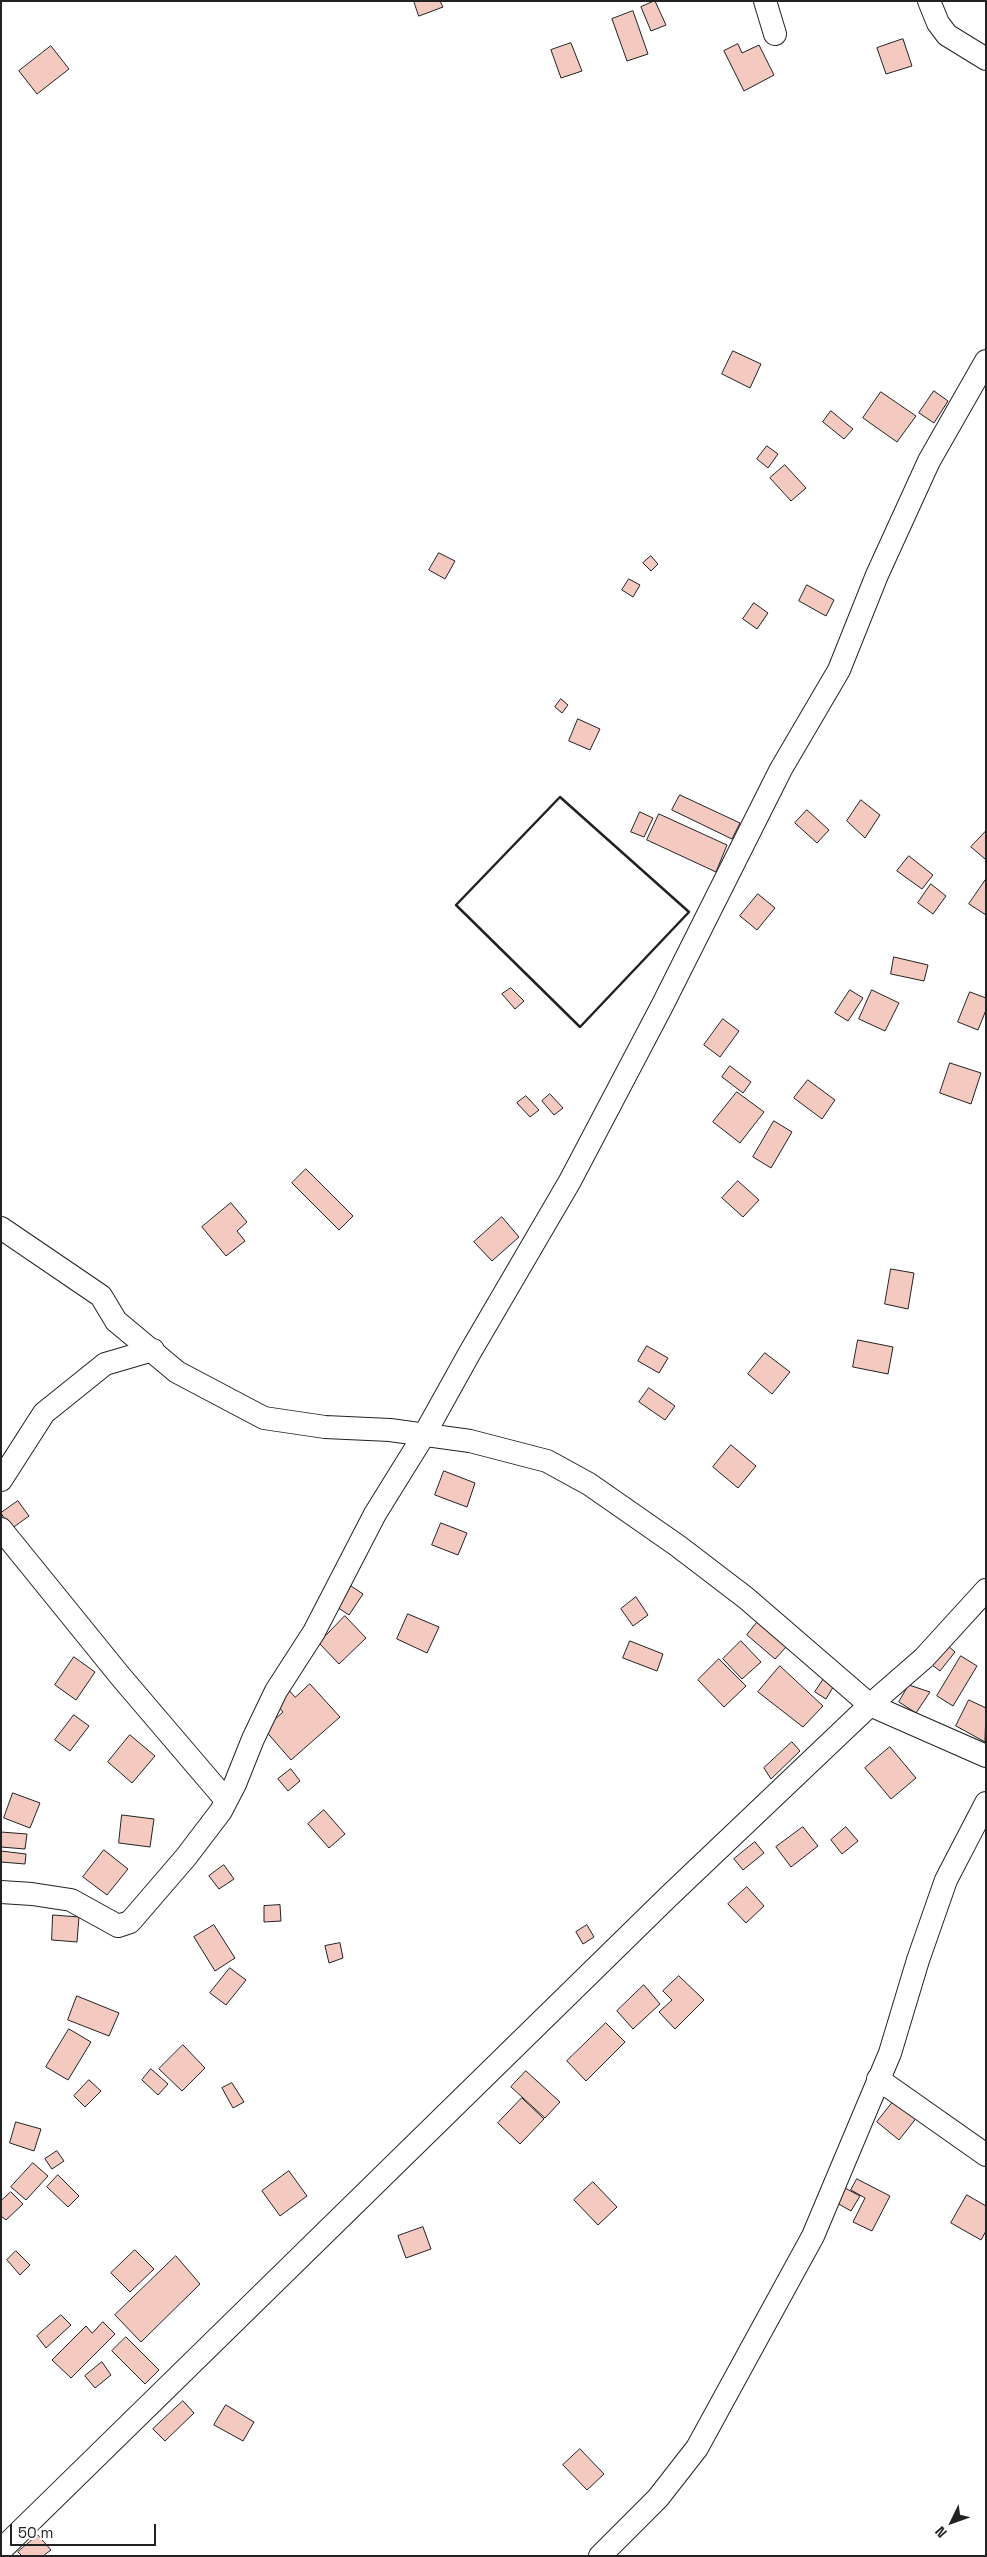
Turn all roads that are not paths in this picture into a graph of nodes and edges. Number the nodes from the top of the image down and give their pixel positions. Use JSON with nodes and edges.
{"nodes":[{"id":1,"x":765,"y":1,"type":"edge"},
{"id":2,"x":929,"y":1,"type":"edge"},
{"id":3,"x":775,"y":34,"type":"dead end"},
{"id":4,"x":986,"y":59,"type":"edge"},
{"id":5,"x":986,"y":360,"type":"edge"},
{"id":6,"x":1,"y":1228,"type":"edge"},
{"id":7,"x":153,"y":1350,"type":"junction"},
{"id":8,"x":424,"y":1435,"type":"junction"},
{"id":9,"x":1,"y":1480,"type":"edge"},
{"id":10,"x":1,"y":1529,"type":"edge"},
{"id":11,"x":986,"y":1590,"type":"edge"},
{"id":12,"x":870,"y":1704,"type":"junction"},
{"id":13,"x":986,"y":1756,"type":"edge"},
{"id":14,"x":226,"y":1800,"type":"junction"},
{"id":15,"x":986,"y":1803,"type":"edge"},
{"id":16,"x":1,"y":1892,"type":"edge"},
{"id":17,"x":878,"y":2079,"type":"junction"},
{"id":18,"x":986,"y":2155,"type":"edge"},
{"id":19,"x":1,"y":2550,"type":"edge"},
{"id":20,"x":600,"y":2556,"type":"edge"}],
"edges":[{"from":1,"to":3,"type":"street"},
{"from":2,"to":4,"type":"street"},
{"from":5,"to":8,"type":"street"},
{"from":6,"to":7,"type":"street"},
{"from":7,"to":8,"type":"street"},
{"from":7,"to":9,"type":"street"},
{"from":8,"to":12,"type":"street"},
{"from":8,"to":14,"type":"street"},
{"from":10,"to":14,"type":"street"},
{"from":11,"to":12,"type":"street"},
{"from":12,"to":13,"type":"street"},
{"from":12,"to":19,"type":"street"},
{"from":14,"to":16,"type":"street"},
{"from":15,"to":17,"type":"street"},
{"from":17,"to":18,"type":"street"},
{"from":17,"to":20,"type":"street"}]}
